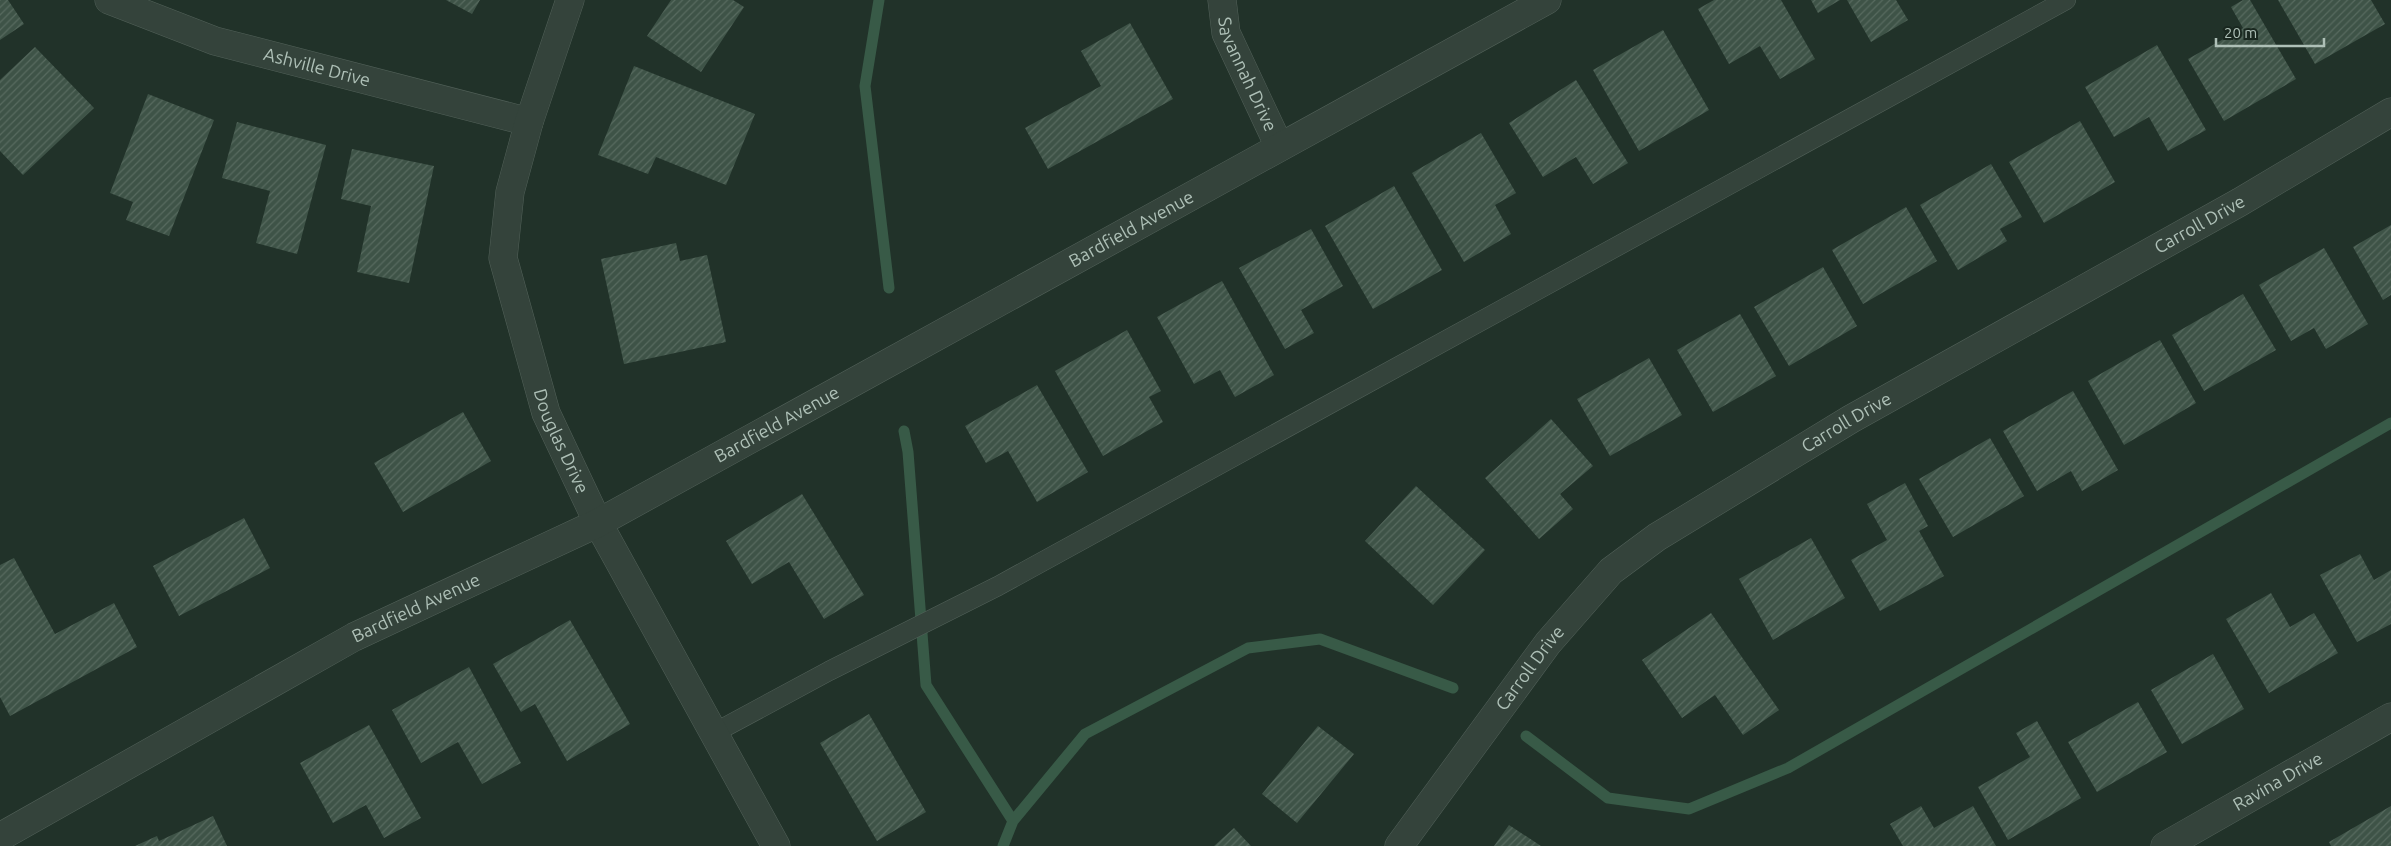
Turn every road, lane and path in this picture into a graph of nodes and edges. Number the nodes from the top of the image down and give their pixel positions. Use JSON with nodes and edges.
{"nodes":[{"id":1,"x":110,"y":0,"type":"edge"},
{"id":2,"x":570,"y":0,"type":"edge"},
{"id":3,"x":1222,"y":0,"type":"edge"},
{"id":4,"x":1547,"y":0,"type":"edge"},
{"id":5,"x":2066,"y":0,"type":"edge"},
{"id":6,"x":2391,"y":112,"type":"edge"},
{"id":7,"x":529,"y":122,"type":"junction"},
{"id":8,"x":1279,"y":146,"type":"junction"},
{"id":9,"x":598,"y":523,"type":"junction"},
{"id":10,"x":2391,"y":717,"type":"edge"},
{"id":11,"x":714,"y":733,"type":"junction"},
{"id":12,"x":0,"y":837,"type":"edge"},
{"id":13,"x":776,"y":846,"type":"edge"},
{"id":14,"x":1399,"y":846,"type":"edge"},
{"id":15,"x":2166,"y":846,"type":"edge"}],
"edges":[{"from":1,"to":7,"type":"street","name":"Ashville Drive"},
{"from":2,"to":7,"type":"street","name":"Douglas Drive"},
{"from":3,"to":8,"type":"street","name":"Savannah Drive"},
{"from":4,"to":8,"type":"street","name":"Bardfield Avenue"},
{"from":5,"to":11,"type":"lane"},
{"from":6,"to":14,"type":"street","name":"Carroll Drive"},
{"from":7,"to":9,"type":"street","name":"Douglas Drive"},
{"from":8,"to":9,"type":"street","name":"Bardfield Avenue"},
{"from":9,"to":11,"type":"street","name":"Douglas Drive"},
{"from":9,"to":12,"type":"street","name":"Bardfield Avenue"},
{"from":10,"to":15,"type":"street","name":"Ravina Drive"},
{"from":11,"to":13,"type":"street","name":"Douglas Drive"}]}
